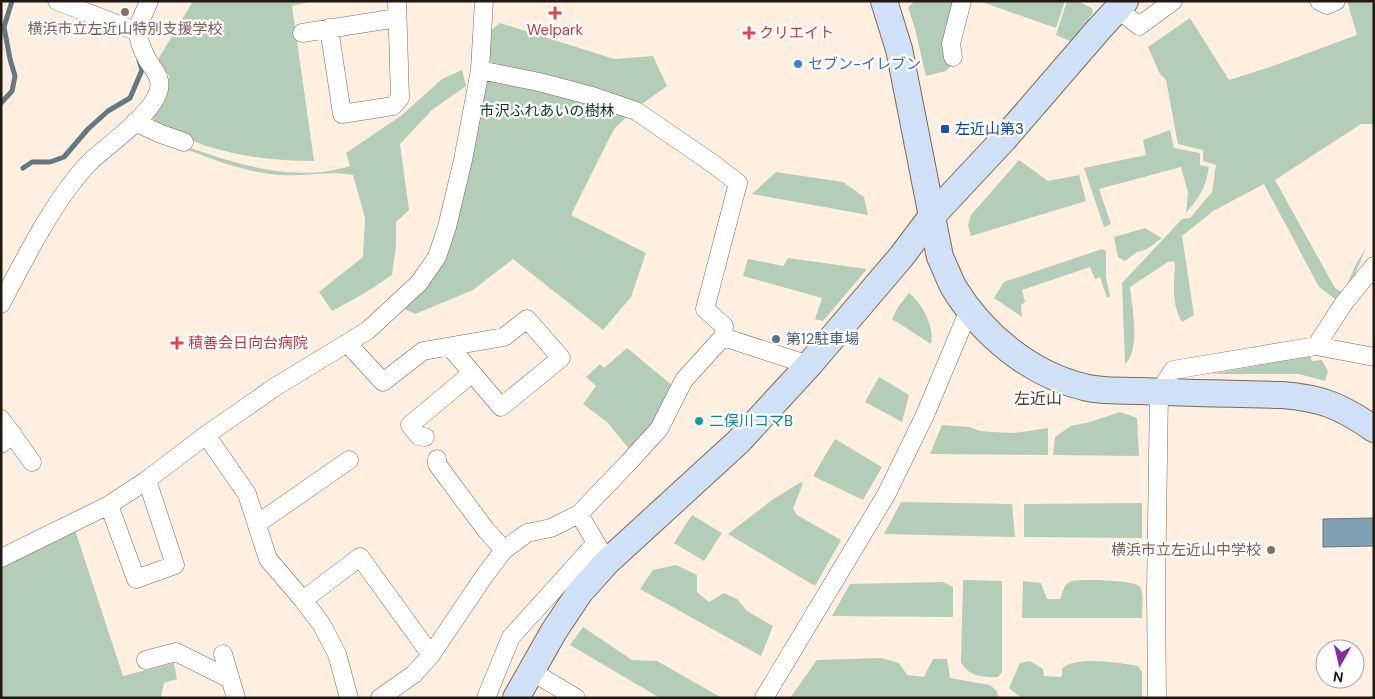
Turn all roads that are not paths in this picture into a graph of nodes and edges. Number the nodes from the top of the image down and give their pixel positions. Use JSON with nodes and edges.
{"nodes":[{"id":1,"x":57,"y":1,"type":"edge"},
{"id":2,"x":149,"y":1,"type":"edge"},
{"id":3,"x":484,"y":1,"type":"edge"},
{"id":4,"x":884,"y":1,"type":"edge"},
{"id":5,"x":962,"y":1,"type":"edge"},
{"id":6,"x":1173,"y":1,"type":"edge"},
{"id":7,"x":1319,"y":1,"type":"edge"},
{"id":8,"x":1336,"y":1,"type":"edge"},
{"id":9,"x":1122,"y":5,"type":"edge"},
{"id":10,"x":397,"y":9,"type":"edge"},
{"id":11,"x":329,"y":28,"type":"junction"},
{"id":12,"x":138,"y":32,"type":"junction"},
{"id":13,"x":302,"y":33,"type":"dead end"},
{"id":14,"x":953,"y":57,"type":"dead end"},
{"id":15,"x":480,"y":70,"type":"junction"},
{"id":16,"x":135,"y":122,"type":"junction"},
{"id":17,"x":184,"y":142,"type":"dead end"},
{"id":18,"x":932,"y":216,"type":"junction"},
{"id":19,"x":1374,"y":266,"type":"edge"},
{"id":20,"x":1,"y":304,"type":"edge"},
{"id":21,"x":969,"y":310,"type":"junction"},
{"id":22,"x":723,"y":337,"type":"junction"},
{"id":23,"x":347,"y":343,"type":"junction"},
{"id":24,"x":1316,"y":346,"type":"junction"},
{"id":25,"x":450,"y":347,"type":"junction"},
{"id":26,"x":1374,"y":357,"type":"edge"},
{"id":27,"x":809,"y":365,"type":"junction"},
{"id":28,"x":471,"y":374,"type":"junction"},
{"id":29,"x":1159,"y":392,"type":"junction"},
{"id":30,"x":1,"y":419,"type":"edge"},
{"id":31,"x":1374,"y":429,"type":"edge"},
{"id":32,"x":206,"y":435,"type":"junction"},
{"id":33,"x":425,"y":437,"type":"dead end"},
{"id":34,"x":7,"y":439,"type":"edge"},
{"id":35,"x":437,"y":459,"type":"dead end"},
{"id":36,"x":349,"y":460,"type":"dead end"},
{"id":37,"x":32,"y":462,"type":"dead end"},
{"id":38,"x":147,"y":480,"type":"junction"},
{"id":39,"x":109,"y":505,"type":"junction"},
{"id":40,"x":579,"y":514,"type":"junction"},
{"id":41,"x":257,"y":524,"type":"junction"},
{"id":42,"x":504,"y":550,"type":"junction"},
{"id":43,"x":601,"y":553,"type":"junction"},
{"id":44,"x":1,"y":558,"type":"edge"},
{"id":45,"x":303,"y":600,"type":"junction"},
{"id":46,"x":223,"y":654,"type":"dead end"},
{"id":47,"x":431,"y":655,"type":"junction"},
{"id":48,"x":146,"y":660,"type":"dead end"},
{"id":49,"x":531,"y":670,"type":"junction"},
{"id":50,"x":230,"y":679,"type":"junction"},
{"id":51,"x":236,"y":698,"type":"edge"},
{"id":52,"x":349,"y":698,"type":"edge"},
{"id":53,"x":380,"y":698,"type":"edge"},
{"id":54,"x":486,"y":698,"type":"edge"},
{"id":55,"x":516,"y":698,"type":"edge"},
{"id":56,"x":576,"y":698,"type":"edge"},
{"id":57,"x":764,"y":698,"type":"edge"},
{"id":58,"x":1157,"y":698,"type":"edge"}],
"edges":[{"from":1,"to":12,"type":"street"},
{"from":2,"to":12,"type":"street"},
{"from":3,"to":15,"type":"street"},
{"from":4,"to":18,"type":"street"},
{"from":5,"to":14,"type":"street"},
{"from":6,"to":9,"type":"street"},
{"from":7,"to":8,"type":"street"},
{"from":9,"to":18,"type":"street"},
{"from":10,"to":11,"type":"street"},
{"from":10,"to":11,"type":"street"},
{"from":11,"to":13,"type":"street"},
{"from":12,"to":16,"type":"street"},
{"from":15,"to":22,"type":"street"},
{"from":15,"to":23,"type":"street"},
{"from":16,"to":17,"type":"street"},
{"from":16,"to":20,"type":"street"},
{"from":18,"to":21,"type":"street"},
{"from":18,"to":27,"type":"street"},
{"from":19,"to":24,"type":"street"},
{"from":21,"to":29,"type":"street"},
{"from":21,"to":57,"type":"street"},
{"from":22,"to":27,"type":"street"},
{"from":22,"to":40,"type":"street"},
{"from":23,"to":25,"type":"street"},
{"from":23,"to":32,"type":"street"},
{"from":24,"to":26,"type":"street"},
{"from":24,"to":29,"type":"street"},
{"from":25,"to":28,"type":"street"},
{"from":25,"to":28,"type":"street"},
{"from":27,"to":43,"type":"street"},
{"from":28,"to":33,"type":"street"},
{"from":29,"to":31,"type":"street"},
{"from":29,"to":58,"type":"street"},
{"from":30,"to":34,"type":"street"},
{"from":32,"to":38,"type":"street"},
{"from":32,"to":41,"type":"street"},
{"from":34,"to":37,"type":"street"},
{"from":35,"to":42,"type":"street"},
{"from":36,"to":41,"type":"street"},
{"from":38,"to":39,"type":"street"},
{"from":38,"to":39,"type":"street"},
{"from":39,"to":44,"type":"street"},
{"from":40,"to":42,"type":"street"},
{"from":40,"to":43,"type":"street"},
{"from":41,"to":45,"type":"street"},
{"from":42,"to":47,"type":"street"},
{"from":43,"to":49,"type":"street"},
{"from":43,"to":54,"type":"street"},
{"from":45,"to":47,"type":"street"},
{"from":45,"to":52,"type":"street"},
{"from":46,"to":50,"type":"street"},
{"from":47,"to":53,"type":"street"},
{"from":48,"to":50,"type":"street"},
{"from":49,"to":55,"type":"street"},
{"from":49,"to":56,"type":"street"},
{"from":50,"to":51,"type":"street"}]}
